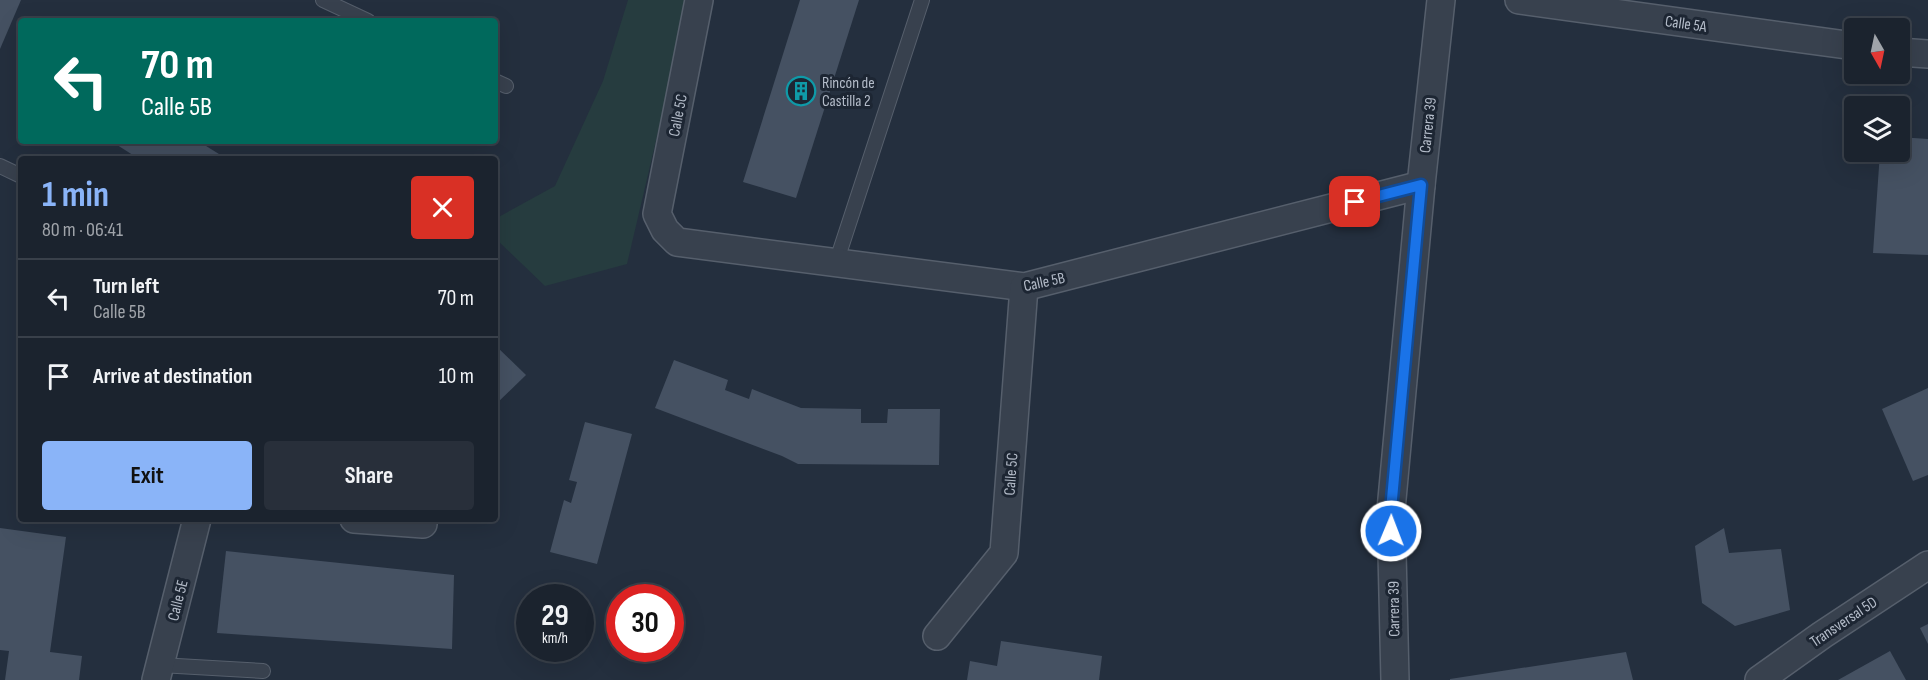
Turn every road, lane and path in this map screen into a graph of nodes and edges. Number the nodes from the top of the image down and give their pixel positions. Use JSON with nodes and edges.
{"nodes":[{"id":1,"x":323,"y":0,"type":"edge"},
{"id":2,"x":699,"y":0,"type":"edge"},
{"id":3,"x":921,"y":0,"type":"edge"},
{"id":4,"x":1441,"y":0,"type":"edge"},
{"id":5,"x":1519,"y":0,"type":"edge"},
{"id":6,"x":362,"y":18,"type":"edge"},
{"id":7,"x":1844,"y":45,"type":"edge"},
{"id":8,"x":1910,"y":53,"type":"edge"},
{"id":9,"x":1928,"y":54,"type":"edge"},
{"id":10,"x":0,"y":165,"type":"edge"},
{"id":11,"x":18,"y":174,"type":"edge"},
{"id":12,"x":1421,"y":185,"type":"junction"},
{"id":13,"x":664,"y":230,"type":"joint"},
{"id":14,"x":836,"y":263,"type":"junction"},
{"id":15,"x":1024,"y":287,"type":"junction"},
{"id":16,"x":196,"y":522,"type":"edge"},
{"id":17,"x":395,"y":522,"type":"edge"},
{"id":18,"x":423,"y":524,"type":"dead end"},
{"id":19,"x":1928,"y":565,"type":"edge"},
{"id":20,"x":937,"y":636,"type":"dead end"},
{"id":21,"x":263,"y":671,"type":"dead end"},
{"id":22,"x":158,"y":673,"type":"edge"},
{"id":23,"x":1395,"y":680,"type":"edge"},
{"id":24,"x":1759,"y":680,"type":"edge"}],
"edges":[{"from":1,"to":6,"type":"lane"},
{"from":2,"to":13,"type":"street","name":"Calle 5C"},
{"from":3,"to":14,"type":"lane"},
{"from":4,"to":12,"type":"street","name":"Carrera 39"},
{"from":5,"to":7,"type":"street","name":"Calle 5A"},
{"from":8,"to":9,"type":"street"},
{"from":10,"to":11,"type":"lane"},
{"from":12,"to":15,"type":"street","name":"Calle 5B"},
{"from":12,"to":23,"type":"street","name":"Carrera 39"},
{"from":13,"to":14,"type":"street","name":"Calle 5B"},
{"from":14,"to":15,"type":"street","name":"Calle 5B"},
{"from":15,"to":20,"type":"street","name":"Calle 5C"},
{"from":16,"to":22,"type":"street","name":"Calle 5E"},
{"from":17,"to":18,"type":"street"},
{"from":19,"to":24,"type":"street","name":"Transversal 5D"},
{"from":21,"to":22,"type":"lane"}]}
